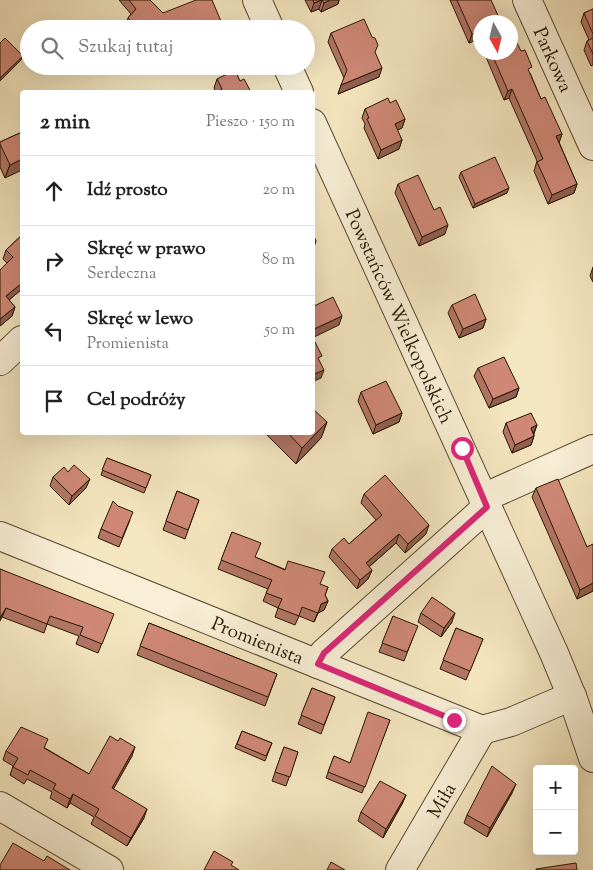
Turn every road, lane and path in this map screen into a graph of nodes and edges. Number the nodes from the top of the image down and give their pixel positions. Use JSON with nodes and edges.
{"nodes":[{"id":1,"x":257,"y":0,"type":"edge"},
{"id":2,"x":527,"y":0,"type":"edge"},
{"id":3,"x":266,"y":20,"type":"edge"},
{"id":4,"x":291,"y":75,"type":"edge"},
{"id":5,"x":298,"y":90,"type":"edge"},
{"id":6,"x":315,"y":130,"type":"edge"},
{"id":7,"x":593,"y":146,"type":"edge"},
{"id":8,"x":20,"y":342,"type":"edge"},
{"id":9,"x":0,"y":361,"type":"edge"},
{"id":10,"x":593,"y":448,"type":"edge"},
{"id":11,"x":485,"y":503,"type":"junction"},
{"id":12,"x":0,"y":536,"type":"edge"},
{"id":13,"x":318,"y":664,"type":"junction"},
{"id":14,"x":572,"y":696,"type":"junction"},
{"id":15,"x":482,"y":730,"type":"junction"},
{"id":16,"x":593,"y":758,"type":"edge"},
{"id":17,"x":0,"y":806,"type":"edge"},
{"id":18,"x":110,"y":870,"type":"edge"},
{"id":19,"x":400,"y":870,"type":"edge"}],
"edges":[{"from":1,"to":3,"type":"street"},
{"from":2,"to":7,"type":"street","name":"Parkowa"},
{"from":4,"to":5,"type":"street"},
{"from":6,"to":11,"type":"street","name":"Powstańców Wielkopolskich"},
{"from":8,"to":9,"type":"street"},
{"from":10,"to":11,"type":"street"},
{"from":11,"to":13,"type":"street"},
{"from":11,"to":14,"type":"street","name":"Powstańców Wielkopolskich"},
{"from":12,"to":13,"type":"street","name":"Promienista"},
{"from":13,"to":15,"type":"street","name":"Promienista"},
{"from":14,"to":15,"type":"street"},
{"from":14,"to":16,"type":"street","name":"Powstańców Wielkopolskich"},
{"from":15,"to":19,"type":"street","name":"Miła"},
{"from":17,"to":18,"type":"street"}]}
